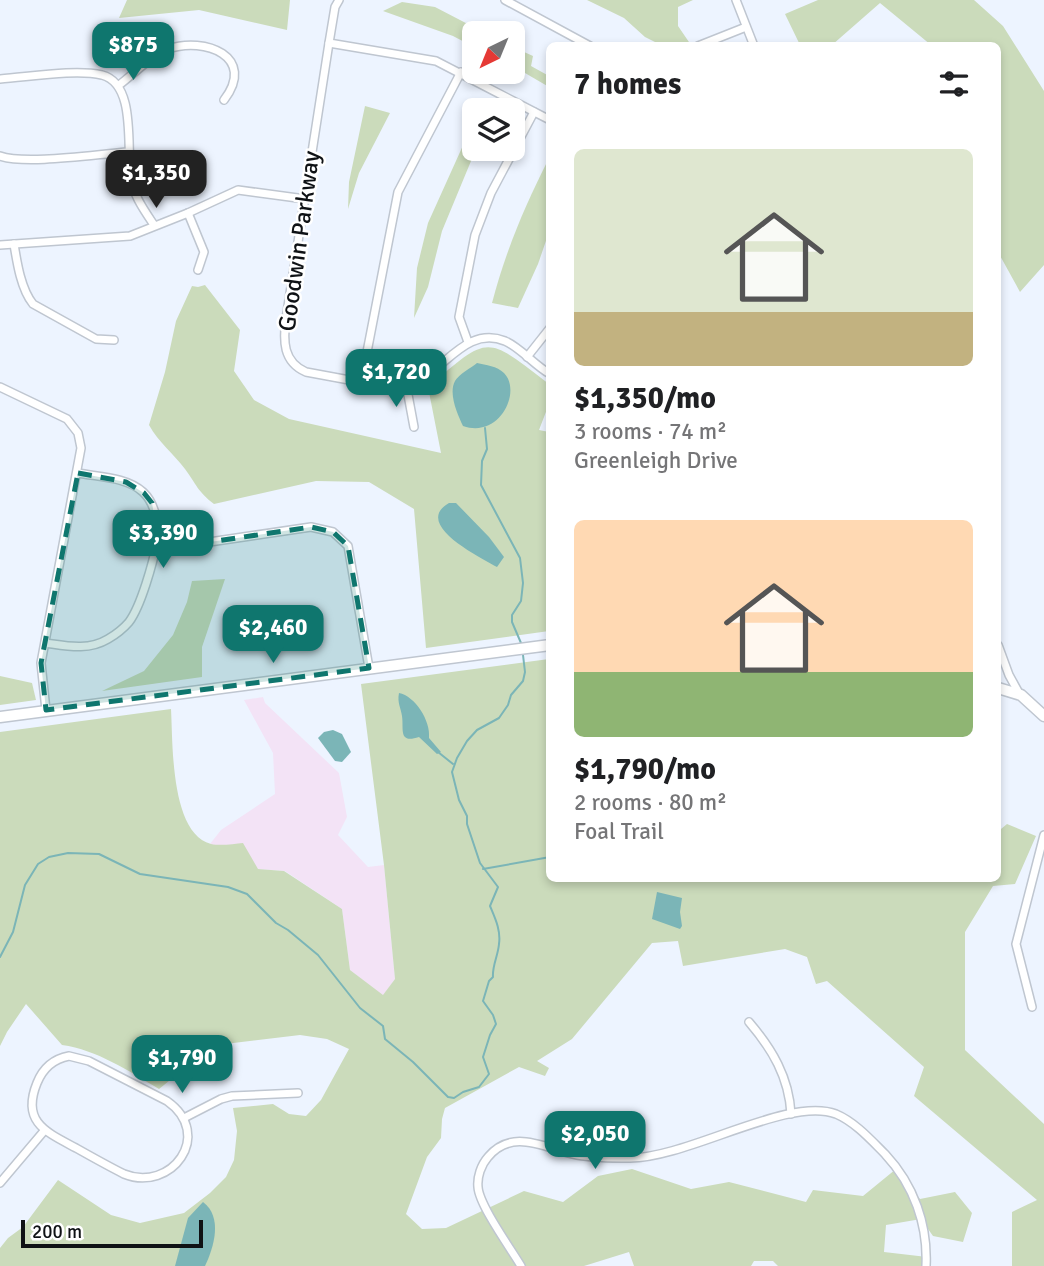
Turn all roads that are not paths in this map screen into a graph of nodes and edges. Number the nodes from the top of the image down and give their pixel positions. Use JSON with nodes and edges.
{"nodes":[{"id":1,"x":339,"y":0,"type":"edge"},
{"id":2,"x":505,"y":0,"type":"edge"},
{"id":3,"x":736,"y":0,"type":"edge"},
{"id":4,"x":746,"y":27,"type":"junction"},
{"id":5,"x":583,"y":42,"type":"edge"},
{"id":6,"x":708,"y":42,"type":"edge"},
{"id":7,"x":752,"y":42,"type":"edge"},
{"id":8,"x":329,"y":43,"type":"junction"},
{"id":9,"x":461,"y":72,"type":"junction"},
{"id":10,"x":0,"y":79,"type":"edge"},
{"id":11,"x":119,"y":85,"type":"junction"},
{"id":12,"x":224,"y":100,"type":"dead end"},
{"id":13,"x":534,"y":112,"type":"junction"},
{"id":14,"x":546,"y":118,"type":"edge"},
{"id":15,"x":128,"y":152,"type":"junction"},
{"id":16,"x":0,"y":156,"type":"edge"},
{"id":17,"x":305,"y":199,"type":"junction"},
{"id":18,"x":188,"y":213,"type":"junction"},
{"id":19,"x":154,"y":225,"type":"junction"},
{"id":20,"x":14,"y":244,"type":"junction"},
{"id":21,"x":0,"y":245,"type":"edge"},
{"id":22,"x":198,"y":270,"type":"dead end"},
{"id":23,"x":546,"y":333,"type":"edge"},
{"id":24,"x":114,"y":340,"type":"dead end"},
{"id":25,"x":468,"y":342,"type":"junction"},
{"id":26,"x":527,"y":357,"type":"junction"},
{"id":27,"x":546,"y":371,"type":"edge"},
{"id":28,"x":361,"y":383,"type":"junction"},
{"id":29,"x":406,"y":384,"type":"junction"},
{"id":30,"x":0,"y":387,"type":"edge"},
{"id":31,"x":414,"y":427,"type":"dead end"},
{"id":32,"x":78,"y":473,"type":"junction"},
{"id":33,"x":158,"y":540,"type":"junction"},
{"id":34,"x":45,"y":643,"type":"junction"},
{"id":35,"x":546,"y":646,"type":"edge"},
{"id":36,"x":1001,"y":653,"type":"edge"},
{"id":37,"x":369,"y":668,"type":"junction"},
{"id":38,"x":1001,"y":689,"type":"edge"},
{"id":39,"x":1021,"y":695,"type":"junction"},
{"id":40,"x":46,"y":710,"type":"junction"},
{"id":41,"x":1044,"y":716,"type":"edge"},
{"id":42,"x":0,"y":717,"type":"edge"},
{"id":43,"x":1044,"y":835,"type":"edge"},
{"id":44,"x":1032,"y":1007,"type":"dead end"},
{"id":45,"x":749,"y":1021,"type":"dead end"},
{"id":46,"x":298,"y":1093,"type":"dead end"},
{"id":47,"x":791,"y":1114,"type":"junction"},
{"id":48,"x":184,"y":1118,"type":"junction"},
{"id":49,"x":44,"y":1131,"type":"junction"},
{"id":50,"x":0,"y":1183,"type":"edge"},
{"id":51,"x":521,"y":1266,"type":"edge"},
{"id":52,"x":926,"y":1266,"type":"edge"}],
"edges":[{"from":1,"to":8,"type":"street","name":"Goodwin Parkway"},
{"from":2,"to":5,"type":"street"},
{"from":3,"to":4,"type":"street"},
{"from":4,"to":6,"type":"street"},
{"from":4,"to":7,"type":"street"},
{"from":8,"to":9,"type":"street"},
{"from":8,"to":17,"type":"street","name":"Goodwin Parkway"},
{"from":9,"to":13,"type":"street"},
{"from":9,"to":28,"type":"street"},
{"from":10,"to":11,"type":"street"},
{"from":11,"to":12,"type":"street"},
{"from":11,"to":15,"type":"street"},
{"from":13,"to":14,"type":"street"},
{"from":13,"to":25,"type":"street"},
{"from":15,"to":16,"type":"street"},
{"from":15,"to":19,"type":"street"},
{"from":17,"to":18,"type":"street"},
{"from":17,"to":28,"type":"street","name":"Goodwin Parkway"},
{"from":18,"to":19,"type":"street"},
{"from":18,"to":22,"type":"street"},
{"from":19,"to":20,"type":"street"},
{"from":20,"to":21,"type":"street"},
{"from":20,"to":24,"type":"street"},
{"from":23,"to":26,"type":"street"},
{"from":25,"to":26,"type":"street"},
{"from":25,"to":29,"type":"street","name":"Goodwin Parkway"},
{"from":26,"to":27,"type":"street"},
{"from":28,"to":29,"type":"street","name":"Goodwin Parkway"},
{"from":29,"to":31,"type":"street"},
{"from":30,"to":32,"type":"street"},
{"from":32,"to":33,"type":"street"},
{"from":32,"to":34,"type":"street"},
{"from":33,"to":34,"type":"street"},
{"from":33,"to":37,"type":"street"},
{"from":34,"to":40,"type":"street"},
{"from":35,"to":37,"type":"main road"},
{"from":36,"to":39,"type":"street"},
{"from":37,"to":40,"type":"main road"},
{"from":38,"to":39,"type":"main road"},
{"from":39,"to":41,"type":"main road"},
{"from":40,"to":42,"type":"main road"},
{"from":43,"to":44,"type":"street"},
{"from":45,"to":47,"type":"street"},
{"from":46,"to":48,"type":"street"},
{"from":47,"to":51,"type":"street"},
{"from":47,"to":52,"type":"street"},
{"from":48,"to":49,"type":"street"},
{"from":48,"to":49,"type":"street"},
{"from":49,"to":50,"type":"street"}]}
